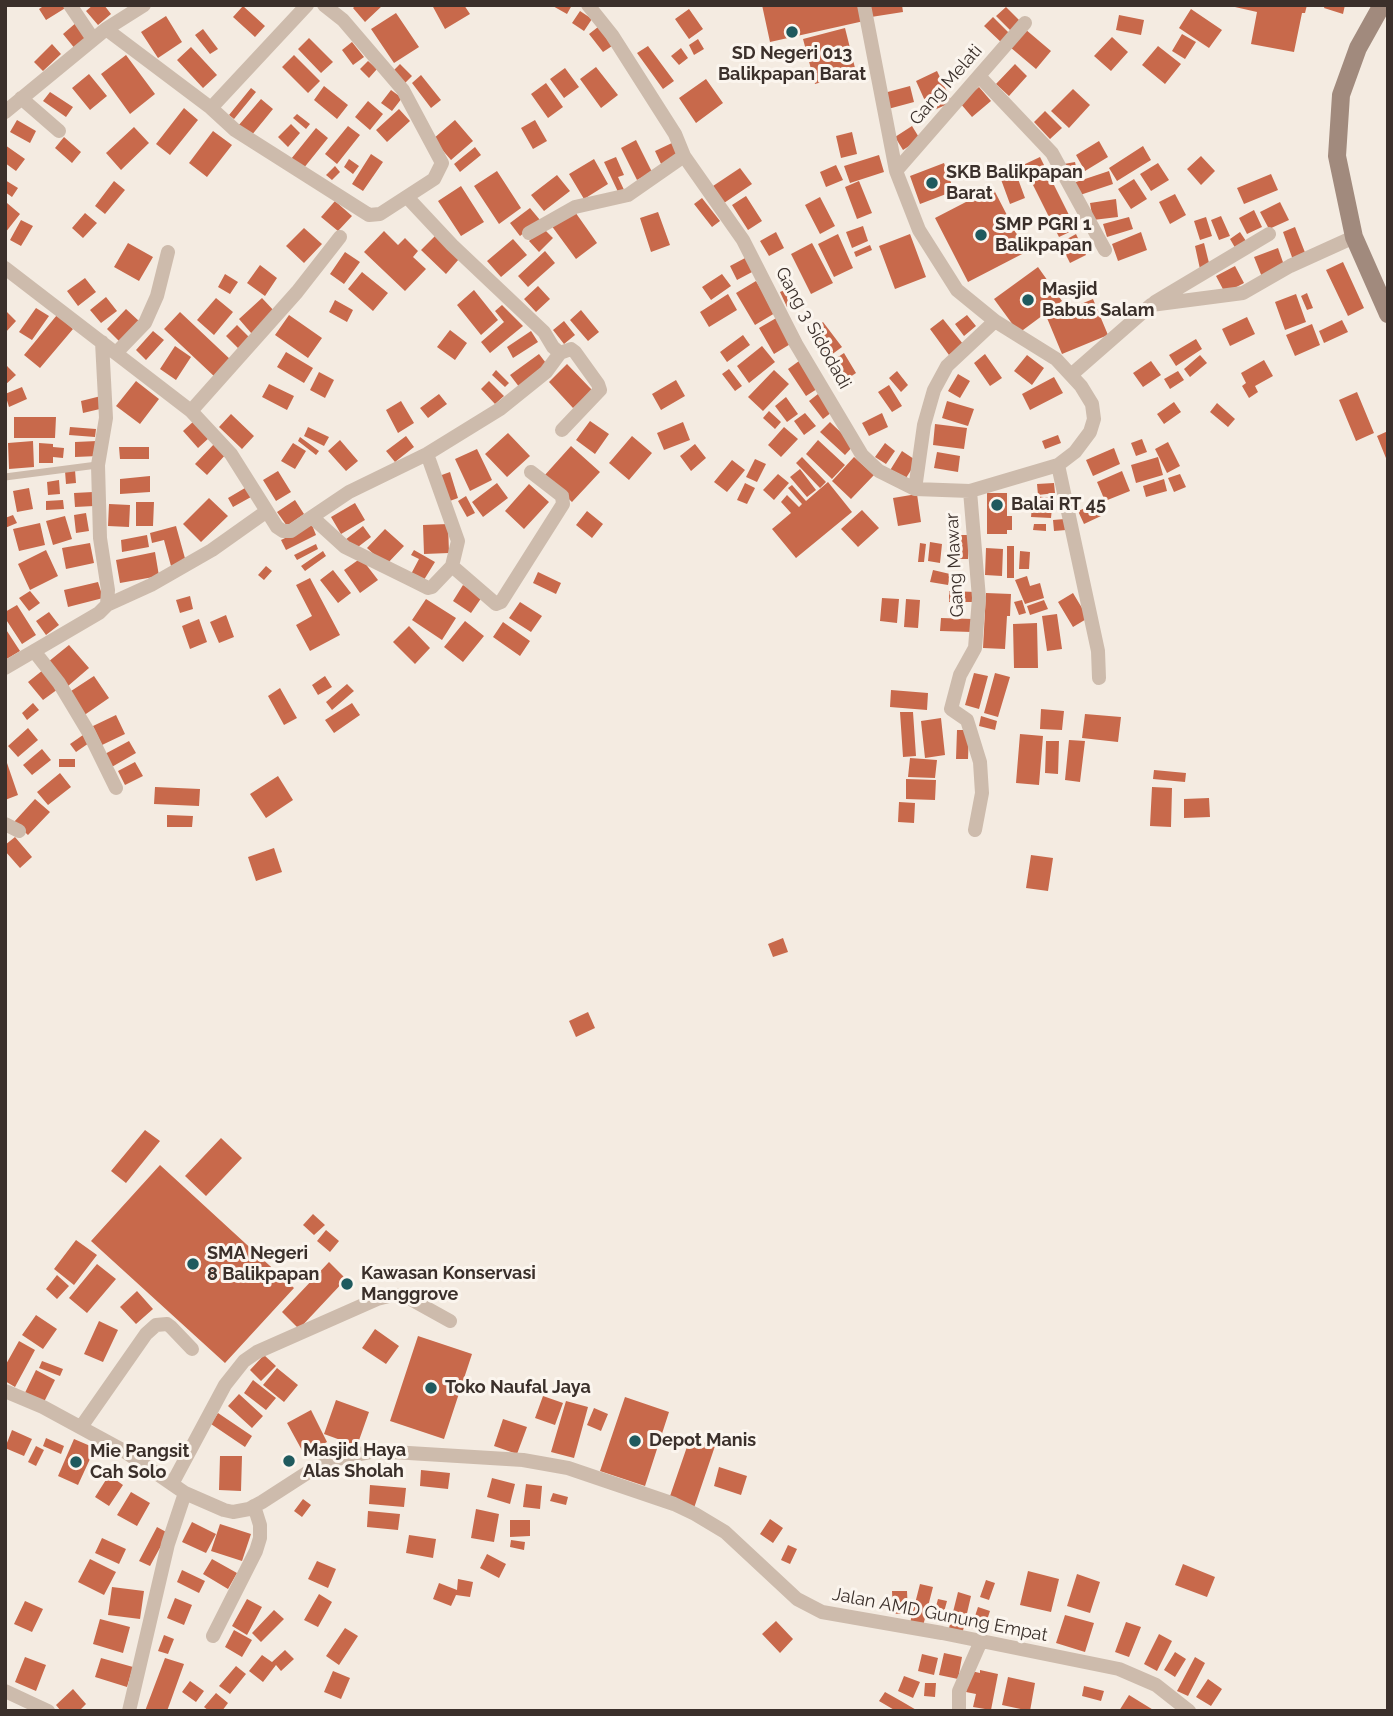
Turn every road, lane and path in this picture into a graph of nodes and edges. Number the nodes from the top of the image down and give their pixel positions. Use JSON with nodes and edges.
{"nodes":[{"id":1,"x":69,"y":5,"type":"edge"},
{"id":2,"x":144,"y":5,"type":"edge"},
{"id":3,"x":307,"y":5,"type":"edge"},
{"id":4,"x":324,"y":5,"type":"edge"},
{"id":5,"x":588,"y":5,"type":"edge"},
{"id":6,"x":864,"y":5,"type":"edge"},
{"id":7,"x":1382,"y":5,"type":"edge"},
{"id":8,"x":1025,"y":23,"type":"dead end"},
{"id":9,"x":106,"y":29,"type":"junction"},
{"id":10,"x":93,"y":39,"type":"junction"},
{"id":11,"x":979,"y":76,"type":"junction"},
{"id":12,"x":21,"y":98,"type":"junction"},
{"id":13,"x":211,"y":108,"type":"junction"},
{"id":14,"x":5,"y":111,"type":"edge"},
{"id":15,"x":59,"y":131,"type":"dead end"},
{"id":16,"x":684,"y":156,"type":"junction"},
{"id":17,"x":895,"y":171,"type":"junction"},
{"id":18,"x":407,"y":197,"type":"junction"},
{"id":19,"x":528,"y":233,"type":"dead end"},
{"id":20,"x":1269,"y":234,"type":"dead end"},
{"id":21,"x":1354,"y":236,"type":"junction"},
{"id":22,"x":340,"y":237,"type":"dead end"},
{"id":23,"x":1105,"y":250,"type":"dead end"},
{"id":24,"x":168,"y":252,"type":"dead end"},
{"id":25,"x":5,"y":268,"type":"edge"},
{"id":26,"x":1151,"y":305,"type":"junction"},
{"id":27,"x":1388,"y":314,"type":"edge"},
{"id":28,"x":995,"y":321,"type":"junction"},
{"id":29,"x":102,"y":342,"type":"junction"},
{"id":30,"x":116,"y":353,"type":"junction"},
{"id":31,"x":560,"y":353,"type":"junction"},
{"id":32,"x":1071,"y":375,"type":"junction"},
{"id":33,"x":191,"y":411,"type":"junction"},
{"id":34,"x":562,"y":430,"type":"dead end"},
{"id":35,"x":427,"y":454,"type":"junction"},
{"id":36,"x":98,"y":465,"type":"junction"},
{"id":37,"x":1058,"y":465,"type":"junction"},
{"id":38,"x":531,"y":472,"type":"dead end"},
{"id":39,"x":5,"y":477,"type":"edge"},
{"id":40,"x":915,"y":489,"type":"junction"},
{"id":41,"x":970,"y":491,"type":"junction"},
{"id":42,"x":267,"y":511,"type":"junction"},
{"id":43,"x":312,"y":517,"type":"junction"},
{"id":44,"x":452,"y":566,"type":"junction"},
{"id":45,"x":107,"y":605,"type":"junction"},
{"id":46,"x":34,"y":651,"type":"junction"},
{"id":47,"x":5,"y":668,"type":"edge"},
{"id":48,"x":1099,"y":678,"type":"dead end"},
{"id":49,"x":116,"y":788,"type":"dead end"},
{"id":50,"x":975,"y":830,"type":"dead end"},
{"id":51,"x":450,"y":1321,"type":"dead end"},
{"id":52,"x":192,"y":1349,"type":"dead end"},
{"id":53,"x":5,"y":1391,"type":"edge"},
{"id":54,"x":81,"y":1427,"type":"junction"},
{"id":55,"x":172,"y":1484,"type":"junction"},
{"id":56,"x":185,"y":1493,"type":"junction"},
{"id":57,"x":254,"y":1506,"type":"junction"},
{"id":58,"x":213,"y":1636,"type":"dead end"},
{"id":59,"x":981,"y":1641,"type":"junction"},
{"id":60,"x":5,"y":1691,"type":"edge"},
{"id":61,"x":48,"y":1711,"type":"edge"},
{"id":62,"x":129,"y":1711,"type":"edge"},
{"id":63,"x":959,"y":1711,"type":"edge"},
{"id":64,"x":1189,"y":1711,"type":"edge"}],
"edges":[{"from":1,"to":10,"type":"street"},
{"from":2,"to":9,"type":"street"},
{"from":3,"to":13,"type":"street"},
{"from":4,"to":18,"type":"street"},
{"from":5,"to":16,"type":"street","name":"Gang 3 Sidodadi"},
{"from":6,"to":17,"type":"street"},
{"from":7,"to":21,"type":"main road"},
{"from":8,"to":11,"type":"street","name":"Gang Melati"},
{"from":9,"to":10,"type":"street"},
{"from":9,"to":13,"type":"street"},
{"from":10,"to":12,"type":"street"},
{"from":11,"to":17,"type":"street","name":"Gang Melati"},
{"from":11,"to":23,"type":"street"},
{"from":12,"to":14,"type":"street"},
{"from":12,"to":15,"type":"street"},
{"from":13,"to":18,"type":"street"},
{"from":16,"to":19,"type":"street"},
{"from":16,"to":40,"type":"street","name":"Gang 3 Sidodadi"},
{"from":17,"to":28,"type":"street"},
{"from":18,"to":31,"type":"street"},
{"from":20,"to":26,"type":"street"},
{"from":21,"to":26,"type":"street"},
{"from":21,"to":27,"type":"main road"},
{"from":22,"to":33,"type":"street"},
{"from":24,"to":30,"type":"street"},
{"from":25,"to":29,"type":"street"},
{"from":26,"to":32,"type":"street"},
{"from":28,"to":32,"type":"street"},
{"from":28,"to":40,"type":"street"},
{"from":29,"to":30,"type":"street"},
{"from":29,"to":36,"type":"street"},
{"from":30,"to":33,"type":"street"},
{"from":31,"to":34,"type":"street"},
{"from":31,"to":35,"type":"street"},
{"from":32,"to":37,"type":"street","name":"Gang 3 Sidodadi"},
{"from":33,"to":42,"type":"street"},
{"from":35,"to":43,"type":"street"},
{"from":35,"to":44,"type":"street"},
{"from":36,"to":39,"type":"lane"},
{"from":36,"to":45,"type":"street"},
{"from":37,"to":41,"type":"street","name":"Gang 3 Sidodadi"},
{"from":37,"to":48,"type":"street"},
{"from":38,"to":44,"type":"street"},
{"from":40,"to":41,"type":"street","name":"Gang 3 Sidodadi"},
{"from":41,"to":50,"type":"street","name":"Gang Mawar"},
{"from":42,"to":43,"type":"street"},
{"from":42,"to":45,"type":"street"},
{"from":43,"to":44,"type":"street"},
{"from":45,"to":46,"type":"street"},
{"from":46,"to":47,"type":"street"},
{"from":46,"to":49,"type":"street"},
{"from":51,"to":55,"type":"street"},
{"from":52,"to":54,"type":"street"},
{"from":53,"to":54,"type":"street","name":"Jalan AMD Gunung Empat"},
{"from":54,"to":55,"type":"street","name":"Jalan AMD Gunung Empat"},
{"from":55,"to":56,"type":"street","name":"Jalan AMD Gunung Empat"},
{"from":56,"to":57,"type":"street","name":"Jalan AMD Gunung Empat"},
{"from":56,"to":62,"type":"street"},
{"from":57,"to":58,"type":"street"},
{"from":57,"to":59,"type":"street","name":"Jalan AMD Gunung Empat"},
{"from":59,"to":63,"type":"street"},
{"from":59,"to":64,"type":"street","name":"Jalan AMD Gunung Empat"},
{"from":60,"to":61,"type":"street"}]}
